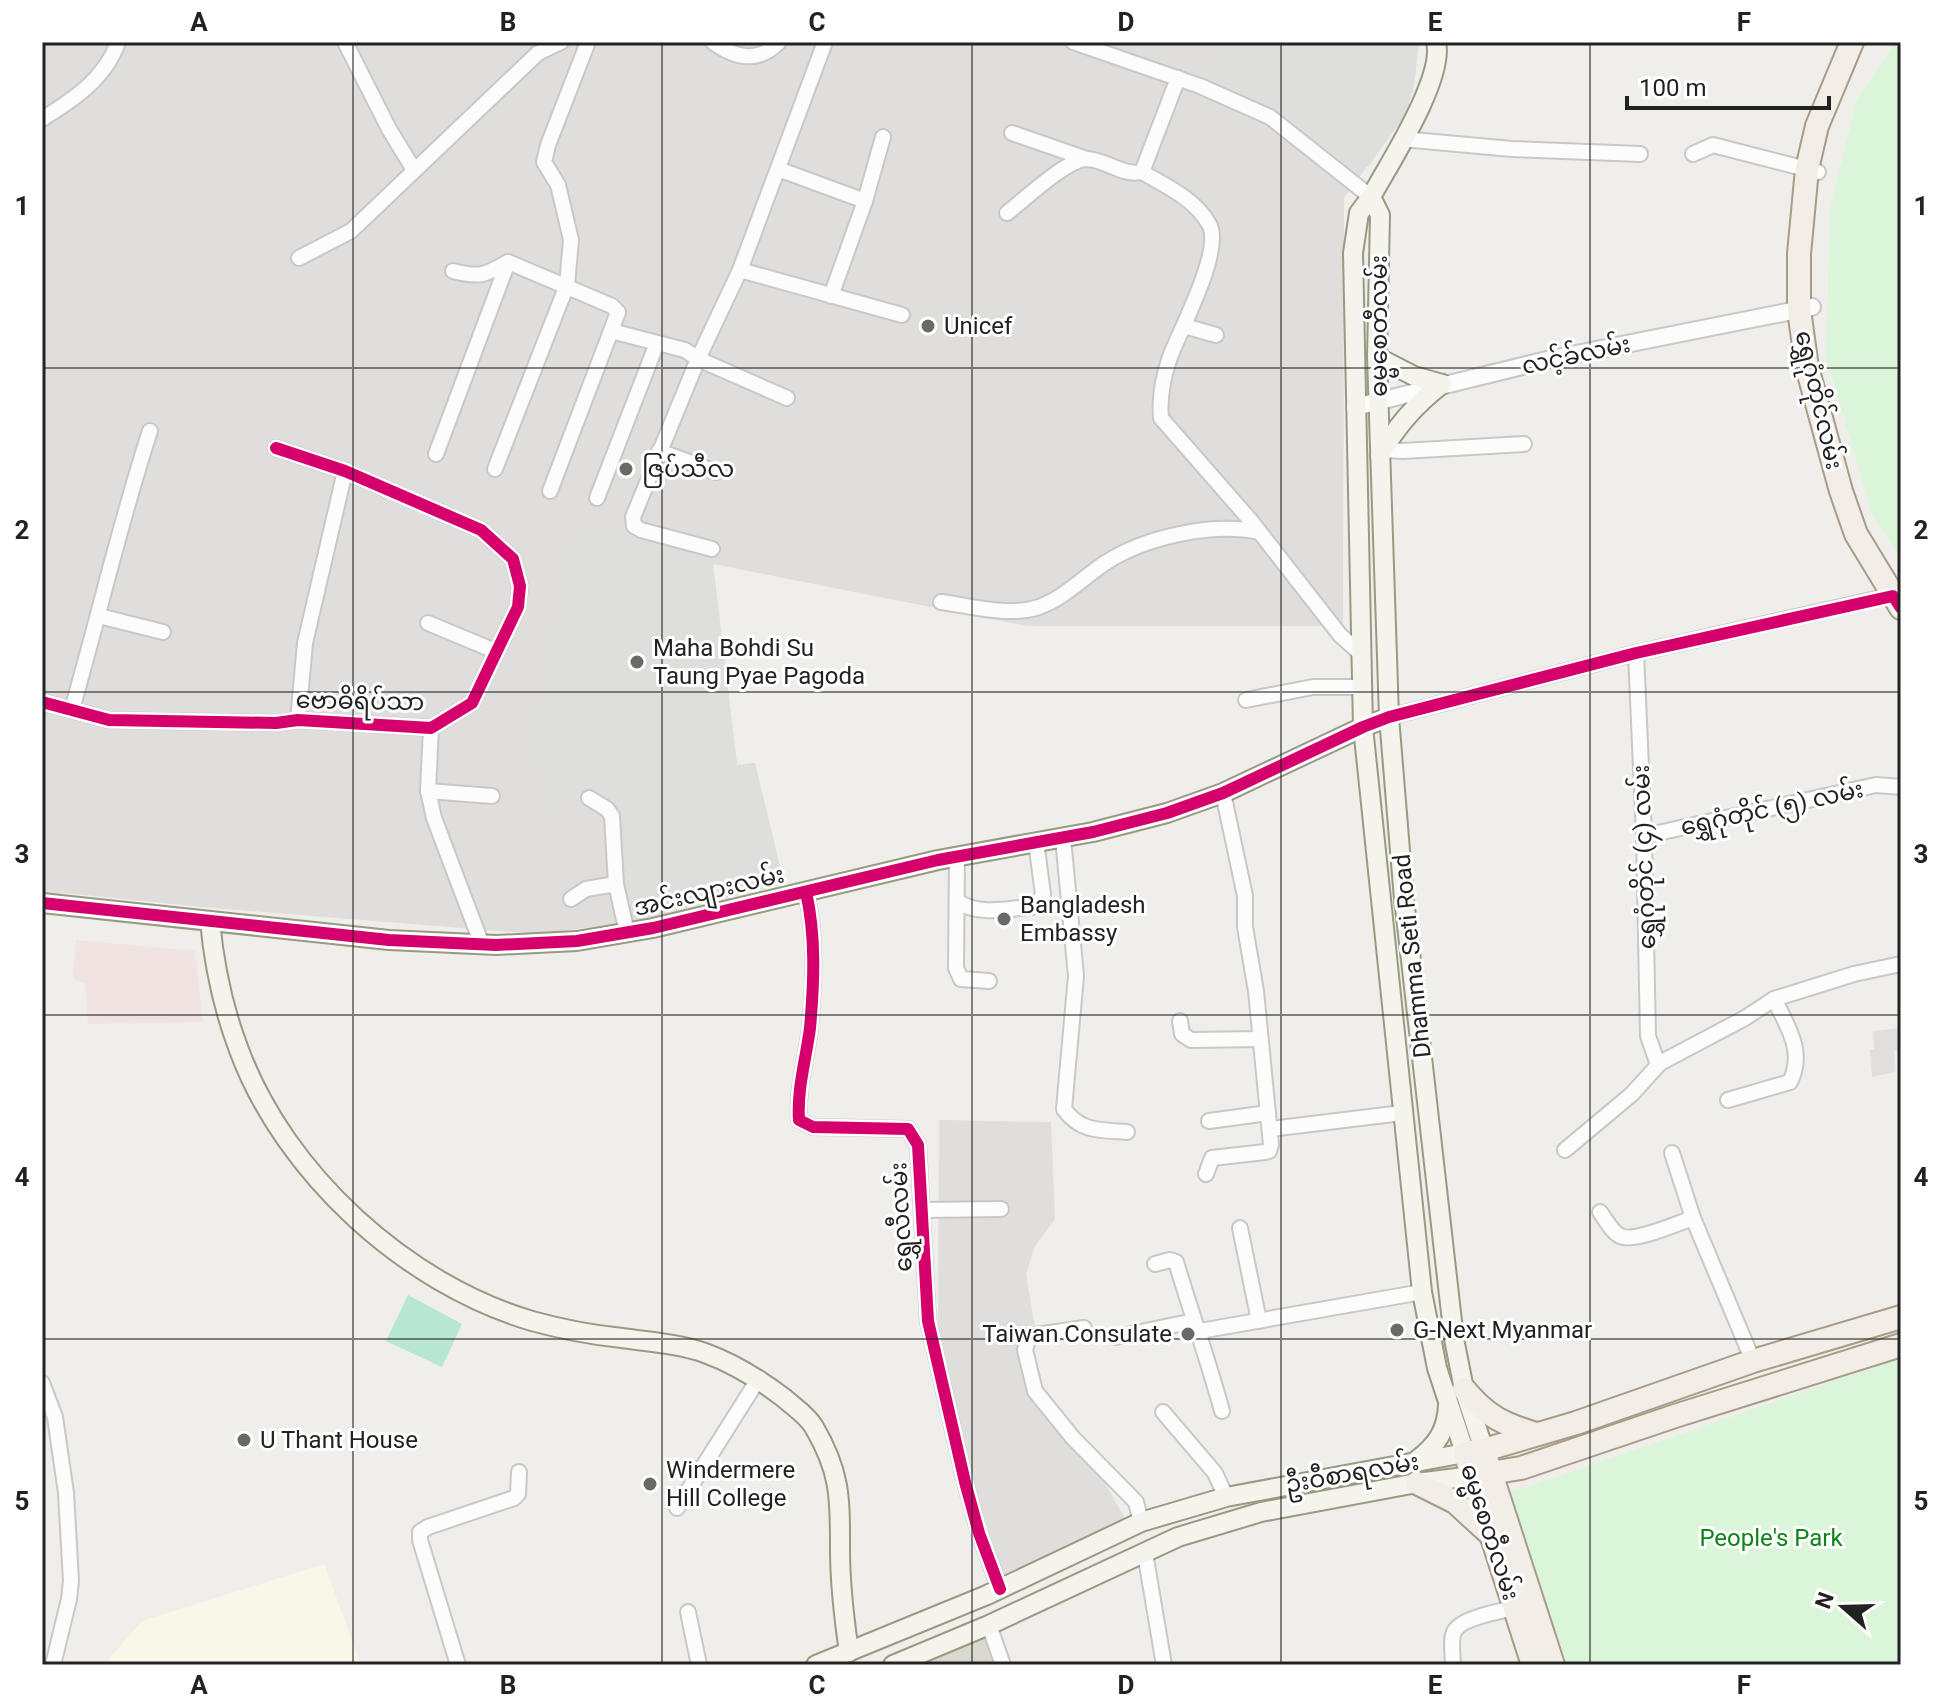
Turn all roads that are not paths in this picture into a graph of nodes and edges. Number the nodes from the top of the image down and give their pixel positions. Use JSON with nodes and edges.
{"nodes":[{"id":1,"x":118,"y":42,"type":"edge"},
{"id":2,"x":345,"y":42,"type":"edge"},
{"id":3,"x":561,"y":42,"type":"edge"},
{"id":4,"x":588,"y":42,"type":"edge"},
{"id":5,"x":713,"y":42,"type":"edge"},
{"id":6,"x":779,"y":42,"type":"edge"},
{"id":7,"x":825,"y":42,"type":"edge"},
{"id":8,"x":1073,"y":42,"type":"edge"},
{"id":9,"x":1436,"y":42,"type":"edge"},
{"id":10,"x":1854,"y":44,"type":"edge"},
{"id":11,"x":1178,"y":78,"type":"junction"},
{"id":12,"x":42,"y":119,"type":"edge"},
{"id":13,"x":1012,"y":133,"type":"dead end"},
{"id":14,"x":883,"y":137,"type":"dead end"},
{"id":15,"x":1402,"y":139,"type":"junction"},
{"id":16,"x":1640,"y":154,"type":"dead end"},
{"id":17,"x":1693,"y":154,"type":"dead end"},
{"id":18,"x":1087,"y":159,"type":"junction"},
{"id":19,"x":778,"y":169,"type":"junction"},
{"id":20,"x":414,"y":170,"type":"junction"},
{"id":21,"x":1812,"y":170,"type":"junction"},
{"id":22,"x":1142,"y":172,"type":"junction"},
{"id":23,"x":1371,"y":197,"type":"junction"},
{"id":24,"x":865,"y":201,"type":"junction"},
{"id":25,"x":1007,"y":213,"type":"dead end"},
{"id":26,"x":299,"y":258,"type":"dead end"},
{"id":27,"x":508,"y":262,"type":"junction"},
{"id":28,"x":740,"y":270,"type":"junction"},
{"id":29,"x":453,"y":271,"type":"dead end"},
{"id":30,"x":567,"y":285,"type":"junction"},
{"id":31,"x":831,"y":296,"type":"junction"},
{"id":32,"x":1806,"y":309,"type":"junction"},
{"id":33,"x":902,"y":315,"type":"dead end"},
{"id":34,"x":1184,"y":326,"type":"junction"},
{"id":35,"x":611,"y":331,"type":"junction"},
{"id":36,"x":1216,"y":335,"type":"dead end"},
{"id":37,"x":657,"y":343,"type":"junction"},
{"id":38,"x":1377,"y":357,"type":"junction"},
{"id":39,"x":698,"y":359,"type":"junction"},
{"id":40,"x":1442,"y":384,"type":"junction"},
{"id":41,"x":787,"y":398,"type":"dead end"},
{"id":42,"x":1379,"y":400,"type":"junction"},
{"id":43,"x":1355,"y":407,"type":"junction"},
{"id":44,"x":150,"y":431,"type":"dead end"},
{"id":45,"x":1524,"y":444,"type":"dead end"},
{"id":46,"x":276,"y":448,"type":"dead end"},
{"id":47,"x":659,"y":451,"type":"junction"},
{"id":48,"x":1381,"y":453,"type":"junction"},
{"id":49,"x":436,"y":454,"type":"dead end"},
{"id":50,"x":495,"y":469,"type":"dead end"},
{"id":51,"x":345,"y":471,"type":"junction"},
{"id":52,"x":716,"y":472,"type":"dead end"},
{"id":53,"x":550,"y":491,"type":"dead end"},
{"id":54,"x":597,"y":498,"type":"dead end"},
{"id":55,"x":1259,"y":532,"type":"junction"},
{"id":56,"x":712,"y":549,"type":"dead end"},
{"id":57,"x":1899,"y":594,"type":"edge"},
{"id":58,"x":941,"y":602,"type":"dead end"},
{"id":59,"x":99,"y":616,"type":"junction"},
{"id":60,"x":428,"y":623,"type":"dead end"},
{"id":61,"x":163,"y":632,"type":"dead end"},
{"id":62,"x":495,"y":651,"type":"junction"},
{"id":63,"x":1360,"y":653,"type":"junction"},
{"id":64,"x":1636,"y":653,"type":"junction"},
{"id":65,"x":1362,"y":687,"type":"junction"},
{"id":66,"x":1246,"y":700,"type":"dead end"},
{"id":67,"x":42,"y":702,"type":"edge"},
{"id":68,"x":72,"y":709,"type":"junction"},
{"id":69,"x":1389,"y":717,"type":"junction"},
{"id":70,"x":298,"y":720,"type":"junction"},
{"id":71,"x":1363,"y":727,"type":"junction"},
{"id":72,"x":431,"y":728,"type":"junction"},
{"id":73,"x":1901,"y":787,"type":"edge"},
{"id":74,"x":428,"y":791,"type":"junction"},
{"id":75,"x":1223,"y":793,"type":"junction"},
{"id":76,"x":492,"y":796,"type":"dead end"},
{"id":77,"x":589,"y":798,"type":"dead end"},
{"id":78,"x":1644,"y":836,"type":"junction"},
{"id":79,"x":1063,"y":838,"type":"junction"},
{"id":80,"x":1036,"y":842,"type":"junction"},
{"id":81,"x":957,"y":856,"type":"junction"},
{"id":82,"x":616,"y":884,"type":"junction"},
{"id":83,"x":806,"y":892,"type":"junction"},
{"id":84,"x":571,"y":899,"type":"dead end"},
{"id":85,"x":957,"y":901,"type":"junction"},
{"id":86,"x":42,"y":903,"type":"edge"},
{"id":87,"x":210,"y":921,"type":"junction"},
{"id":88,"x":627,"y":933,"type":"junction"},
{"id":89,"x":482,"y":945,"type":"junction"},
{"id":90,"x":1901,"y":964,"type":"edge"},
{"id":91,"x":989,"y":981,"type":"dead end"},
{"id":92,"x":1774,"y":999,"type":"junction"},
{"id":93,"x":1180,"y":1021,"type":"dead end"},
{"id":94,"x":1260,"y":1039,"type":"junction"},
{"id":95,"x":1658,"y":1061,"type":"junction"},
{"id":96,"x":1728,"y":1100,"type":"dead end"},
{"id":97,"x":1429,"y":1111,"type":"junction"},
{"id":98,"x":1268,"y":1113,"type":"junction"},
{"id":99,"x":1402,"y":1113,"type":"junction"},
{"id":100,"x":1209,"y":1121,"type":"dead end"},
{"id":101,"x":1270,"y":1129,"type":"junction"},
{"id":102,"x":1127,"y":1132,"type":"dead end"},
{"id":103,"x":1565,"y":1150,"type":"dead end"},
{"id":104,"x":1672,"y":1153,"type":"dead end"},
{"id":105,"x":1206,"y":1174,"type":"dead end"},
{"id":106,"x":1001,"y":1209,"type":"dead end"},
{"id":107,"x":924,"y":1210,"type":"junction"},
{"id":108,"x":1600,"y":1212,"type":"dead end"},
{"id":109,"x":1693,"y":1218,"type":"junction"},
{"id":110,"x":1240,"y":1228,"type":"dead end"},
{"id":111,"x":1155,"y":1264,"type":"dead end"},
{"id":112,"x":1422,"y":1292,"type":"junction"},
{"id":113,"x":1901,"y":1317,"type":"edge"},
{"id":114,"x":1259,"y":1321,"type":"junction"},
{"id":115,"x":1197,"y":1326,"type":"junction"},
{"id":116,"x":1084,"y":1328,"type":"dead end"},
{"id":117,"x":1116,"y":1337,"type":"dead end"},
{"id":118,"x":1901,"y":1345,"type":"edge"},
{"id":119,"x":1753,"y":1361,"type":"junction"},
{"id":120,"x":759,"y":1378,"type":"junction"},
{"id":121,"x":42,"y":1383,"type":"edge"},
{"id":122,"x":1456,"y":1394,"type":"junction"},
{"id":123,"x":1222,"y":1411,"type":"dead end"},
{"id":124,"x":1163,"y":1412,"type":"dead end"},
{"id":125,"x":48,"y":1419,"type":"edge"},
{"id":126,"x":1536,"y":1434,"type":"junction"},
{"id":127,"x":1474,"y":1452,"type":"junction"},
{"id":128,"x":1521,"y":1468,"type":"junction"},
{"id":129,"x":519,"y":1472,"type":"dead end"},
{"id":130,"x":1415,"y":1473,"type":"junction"},
{"id":131,"x":1482,"y":1475,"type":"junction"},
{"id":132,"x":1226,"y":1497,"type":"junction"},
{"id":133,"x":677,"y":1508,"type":"dead end"},
{"id":134,"x":1504,"y":1512,"type":"junction"},
{"id":135,"x":1141,"y":1522,"type":"junction"},
{"id":136,"x":1493,"y":1537,"type":"junction"},
{"id":137,"x":1145,"y":1553,"type":"junction"},
{"id":138,"x":994,"y":1592,"type":"junction"},
{"id":139,"x":1515,"y":1608,"type":"junction"},
{"id":140,"x":688,"y":1612,"type":"dead end"},
{"id":141,"x":994,"y":1623,"type":"junction"},
{"id":142,"x":893,"y":1634,"type":"junction"},
{"id":143,"x":840,"y":1658,"type":"edge"},
{"id":144,"x":898,"y":1663,"type":"edge"},
{"id":145,"x":53,"y":1665,"type":"edge"},
{"id":146,"x":458,"y":1665,"type":"edge"},
{"id":147,"x":699,"y":1665,"type":"edge"},
{"id":148,"x":816,"y":1665,"type":"edge"},
{"id":149,"x":1003,"y":1665,"type":"edge"},
{"id":150,"x":1164,"y":1665,"type":"edge"},
{"id":151,"x":1453,"y":1665,"type":"edge"},
{"id":152,"x":1533,"y":1665,"type":"edge"},
{"id":153,"x":1553,"y":1665,"type":"edge"}],
"edges":[{"from":1,"to":12,"type":"street"},
{"from":2,"to":20,"type":"street"},
{"from":3,"to":20,"type":"street"},
{"from":4,"to":30,"type":"street"},
{"from":5,"to":6,"type":"street"},
{"from":7,"to":19,"type":"street"},
{"from":8,"to":11,"type":"street"},
{"from":9,"to":15,"type":"main road","name":"ဓမ္မစေတီလမ်း"},
{"from":10,"to":21,"type":"main road","name":"ရွှေဂုံတိုင်လမ်း"},
{"from":11,"to":22,"type":"street"},
{"from":11,"to":23,"type":"street"},
{"from":13,"to":18,"type":"street"},
{"from":14,"to":24,"type":"street"},
{"from":15,"to":16,"type":"street"},
{"from":15,"to":23,"type":"main road","name":"ဓမ္မစေတီလမ်း"},
{"from":17,"to":21,"type":"street"},
{"from":18,"to":22,"type":"street"},
{"from":18,"to":25,"type":"street"},
{"from":19,"to":24,"type":"street"},
{"from":19,"to":28,"type":"street"},
{"from":20,"to":26,"type":"street"},
{"from":21,"to":32,"type":"main road","name":"ရွှေဂုံတိုင်လမ်း"},
{"from":22,"to":34,"type":"street"},
{"from":23,"to":38,"type":"main road","name":"ဓမ္မစေတီလမ်း"},
{"from":23,"to":43,"type":"main road","name":"ဓမ္မစေတီလမ်း"},
{"from":24,"to":31,"type":"street"},
{"from":27,"to":29,"type":"street"},
{"from":27,"to":30,"type":"street"},
{"from":27,"to":49,"type":"street"},
{"from":28,"to":31,"type":"street"},
{"from":28,"to":39,"type":"street"},
{"from":30,"to":35,"type":"street"},
{"from":30,"to":50,"type":"street"},
{"from":31,"to":33,"type":"street"},
{"from":32,"to":40,"type":"street","name":"လင့်ခ်လမ်း"},
{"from":32,"to":57,"type":"main road","name":"ရွှေဂုံတိုင်လမ်း"},
{"from":34,"to":36,"type":"street"},
{"from":34,"to":55,"type":"street"},
{"from":35,"to":37,"type":"street"},
{"from":35,"to":53,"type":"street"},
{"from":37,"to":39,"type":"street"},
{"from":37,"to":54,"type":"street"},
{"from":38,"to":40,"type":"main road"},
{"from":38,"to":42,"type":"main road","name":"ဓမ္မစေတီလမ်း"},
{"from":39,"to":41,"type":"street"},
{"from":39,"to":47,"type":"street"},
{"from":40,"to":42,"type":"street","name":"လင့်ခ်လမ်း"},
{"from":40,"to":48,"type":"main road"},
{"from":42,"to":43,"type":"street","name":"လင့်ခ်လမ်း"},
{"from":42,"to":48,"type":"main road","name":"ဓမ္မစေတီလမ်း"},
{"from":43,"to":63,"type":"main road","name":"Dhamma Seti Road"},
{"from":44,"to":59,"type":"street"},
{"from":45,"to":48,"type":"street"},
{"from":46,"to":51,"type":"street","name":"ဗောဓိရိပ်သာ"},
{"from":47,"to":52,"type":"street"},
{"from":47,"to":56,"type":"street"},
{"from":48,"to":69,"type":"main road","name":"Dhamma Seti Road"},
{"from":51,"to":62,"type":"street","name":"ဗောဓိရိပ်သာ"},
{"from":51,"to":70,"type":"street"},
{"from":55,"to":58,"type":"street"},
{"from":55,"to":63,"type":"street"},
{"from":57,"to":64,"type":"street"},
{"from":59,"to":61,"type":"street"},
{"from":59,"to":68,"type":"street"},
{"from":60,"to":62,"type":"street"},
{"from":62,"to":72,"type":"street","name":"ဗောဓိရိပ်သာ"},
{"from":63,"to":65,"type":"main road","name":"Dhamma Seti Road"},
{"from":64,"to":69,"type":"street"},
{"from":64,"to":78,"type":"street","name":"ရွှေဂုံတိုင် (၄) လမ်း"},
{"from":65,"to":66,"type":"street"},
{"from":65,"to":71,"type":"main road","name":"Dhamma Seti Road"},
{"from":67,"to":68,"type":"street","name":"ဗောဓိရိပ်သာ"},
{"from":68,"to":70,"type":"street","name":"ဗောဓိရိပ်သာ"},
{"from":69,"to":71,"type":"main road","name":"အင်းလျားလမ်း"},
{"from":69,"to":97,"type":"main road","name":"Dhamma Seti Road"},
{"from":70,"to":72,"type":"street","name":"ဗောဓိရိပ်သာ"},
{"from":71,"to":75,"type":"main road","name":"အင်းလျားလမ်း"},
{"from":71,"to":99,"type":"main road","name":"Dhamma Seti Road"},
{"from":72,"to":74,"type":"street","name":"ဗောဓိရိပ်သာ"},
{"from":73,"to":78,"type":"street","name":"ရွှေဂုံတိုင် (၅) လမ်း"},
{"from":74,"to":76,"type":"street"},
{"from":74,"to":89,"type":"street","name":"ဗောဓိရိပ်သာ"},
{"from":75,"to":79,"type":"main road","name":"အင်းလျားလမ်း"},
{"from":75,"to":94,"type":"street"},
{"from":77,"to":82,"type":"street"},
{"from":78,"to":95,"type":"street","name":"ရွှေဂုံတိုင် (၄) လမ်း"},
{"from":79,"to":80,"type":"main road","name":"အင်းလျားလမ်း"},
{"from":79,"to":102,"type":"street"},
{"from":80,"to":81,"type":"main road","name":"အင်းလျားလမ်း"},
{"from":80,"to":85,"type":"street"},
{"from":81,"to":83,"type":"main road","name":"အင်းလျားလမ်း"},
{"from":81,"to":85,"type":"street"},
{"from":82,"to":84,"type":"street"},
{"from":82,"to":88,"type":"street"},
{"from":83,"to":88,"type":"main road","name":"အင်းလျားလမ်း"},
{"from":83,"to":107,"type":"street","name":"ရွှေလီလမ်း"},
{"from":85,"to":91,"type":"street"},
{"from":86,"to":87,"type":"main road","name":"အင်းလျားလမ်း"},
{"from":87,"to":89,"type":"main road","name":"အင်းလျားလမ်း"},
{"from":87,"to":120,"type":"main road"},
{"from":88,"to":89,"type":"main road","name":"အင်းလျားလမ်း"},
{"from":90,"to":92,"type":"street"},
{"from":92,"to":95,"type":"street"},
{"from":92,"to":96,"type":"street"},
{"from":93,"to":94,"type":"street"},
{"from":94,"to":98,"type":"street"},
{"from":95,"to":103,"type":"street"},
{"from":97,"to":99,"type":"main road"},
{"from":97,"to":122,"type":"main road","name":"Dhamma Seti Road"},
{"from":98,"to":100,"type":"street"},
{"from":98,"to":101,"type":"street"},
{"from":99,"to":101,"type":"street"},
{"from":99,"to":112,"type":"main road","name":"Dhamma Seti Road"},
{"from":101,"to":105,"type":"street"},
{"from":104,"to":109,"type":"street"},
{"from":106,"to":107,"type":"street"},
{"from":107,"to":138,"type":"street","name":"ရွှေလီလမ်း"},
{"from":108,"to":109,"type":"street"},
{"from":109,"to":119,"type":"street"},
{"from":110,"to":114,"type":"street"},
{"from":111,"to":115,"type":"street"},
{"from":112,"to":114,"type":"street"},
{"from":112,"to":122,"type":"main road","name":"Dhamma Seti Road"},
{"from":113,"to":119,"type":"main road","name":"ဦးဝီစာရလမ်း"},
{"from":114,"to":115,"type":"street"},
{"from":115,"to":117,"type":"street"},
{"from":115,"to":123,"type":"street"},
{"from":116,"to":135,"type":"street"},
{"from":118,"to":128,"type":"main road","name":"ဦးဝီစာရလမ်း"},
{"from":119,"to":126,"type":"main road","name":"ဦးဝီစာရလမ်း"},
{"from":120,"to":133,"type":"street"},
{"from":120,"to":143,"type":"main road"},
{"from":121,"to":125,"type":"street"},
{"from":122,"to":126,"type":"main road"},
{"from":122,"to":127,"type":"main road","name":"Dhamma Seti Road"},
{"from":122,"to":130,"type":"main road"},
{"from":124,"to":132,"type":"street"},
{"from":125,"to":145,"type":"street"},
{"from":126,"to":127,"type":"main road","name":"ဦးဝီစာရလမ်း"},
{"from":127,"to":130,"type":"main road","name":"ဦးဝီစာရလမ်း"},
{"from":127,"to":131,"type":"main road","name":"ဓမ္မစေတီလမ်း"},
{"from":128,"to":131,"type":"main road","name":"ဦးဝီစာရလမ်း"},
{"from":128,"to":134,"type":"main road"},
{"from":129,"to":146,"type":"street"},
{"from":130,"to":131,"type":"main road","name":"ဦးဝီစာရလမ်း"},
{"from":130,"to":132,"type":"main road","name":"ဦးဝီစာရလမ်း"},
{"from":130,"to":136,"type":"main road"},
{"from":130,"to":137,"type":"main road","name":"ဦးဝီစာရလမ်း"},
{"from":131,"to":134,"type":"main road","name":"ဓမ္မစေတီလမ်း"},
{"from":131,"to":136,"type":"main road","name":"ဓမ္မစေတီလမ်း"},
{"from":132,"to":135,"type":"main road","name":"ဦးဝီစာရလမ်း"},
{"from":134,"to":153,"type":"main road","name":"ဓမ္မစေတီလမ်း"},
{"from":135,"to":138,"type":"main road","name":"ဦးဝီစာရလမ်း"},
{"from":136,"to":139,"type":"main road","name":"ဓမ္မစေတီလမ်း"},
{"from":137,"to":141,"type":"main road","name":"ဦးဝီစာရလမ်း"},
{"from":137,"to":150,"type":"street"},
{"from":138,"to":141,"type":"main road"},
{"from":138,"to":142,"type":"main road","name":"ဦးဝီစာရလမ်း"},
{"from":139,"to":151,"type":"street"},
{"from":139,"to":152,"type":"main road","name":"ဓမ္မစေတီလမ်း"},
{"from":140,"to":147,"type":"street"},
{"from":141,"to":144,"type":"main road","name":"ဦးဝီစာရလမ်း"},
{"from":141,"to":149,"type":"street"},
{"from":142,"to":143,"type":"main road","name":"ဦးဝီစာရလမ်း"},
{"from":142,"to":144,"type":"main road"},
{"from":143,"to":148,"type":"main road","name":"ဦးဝီစာရလမ်း"}]}
